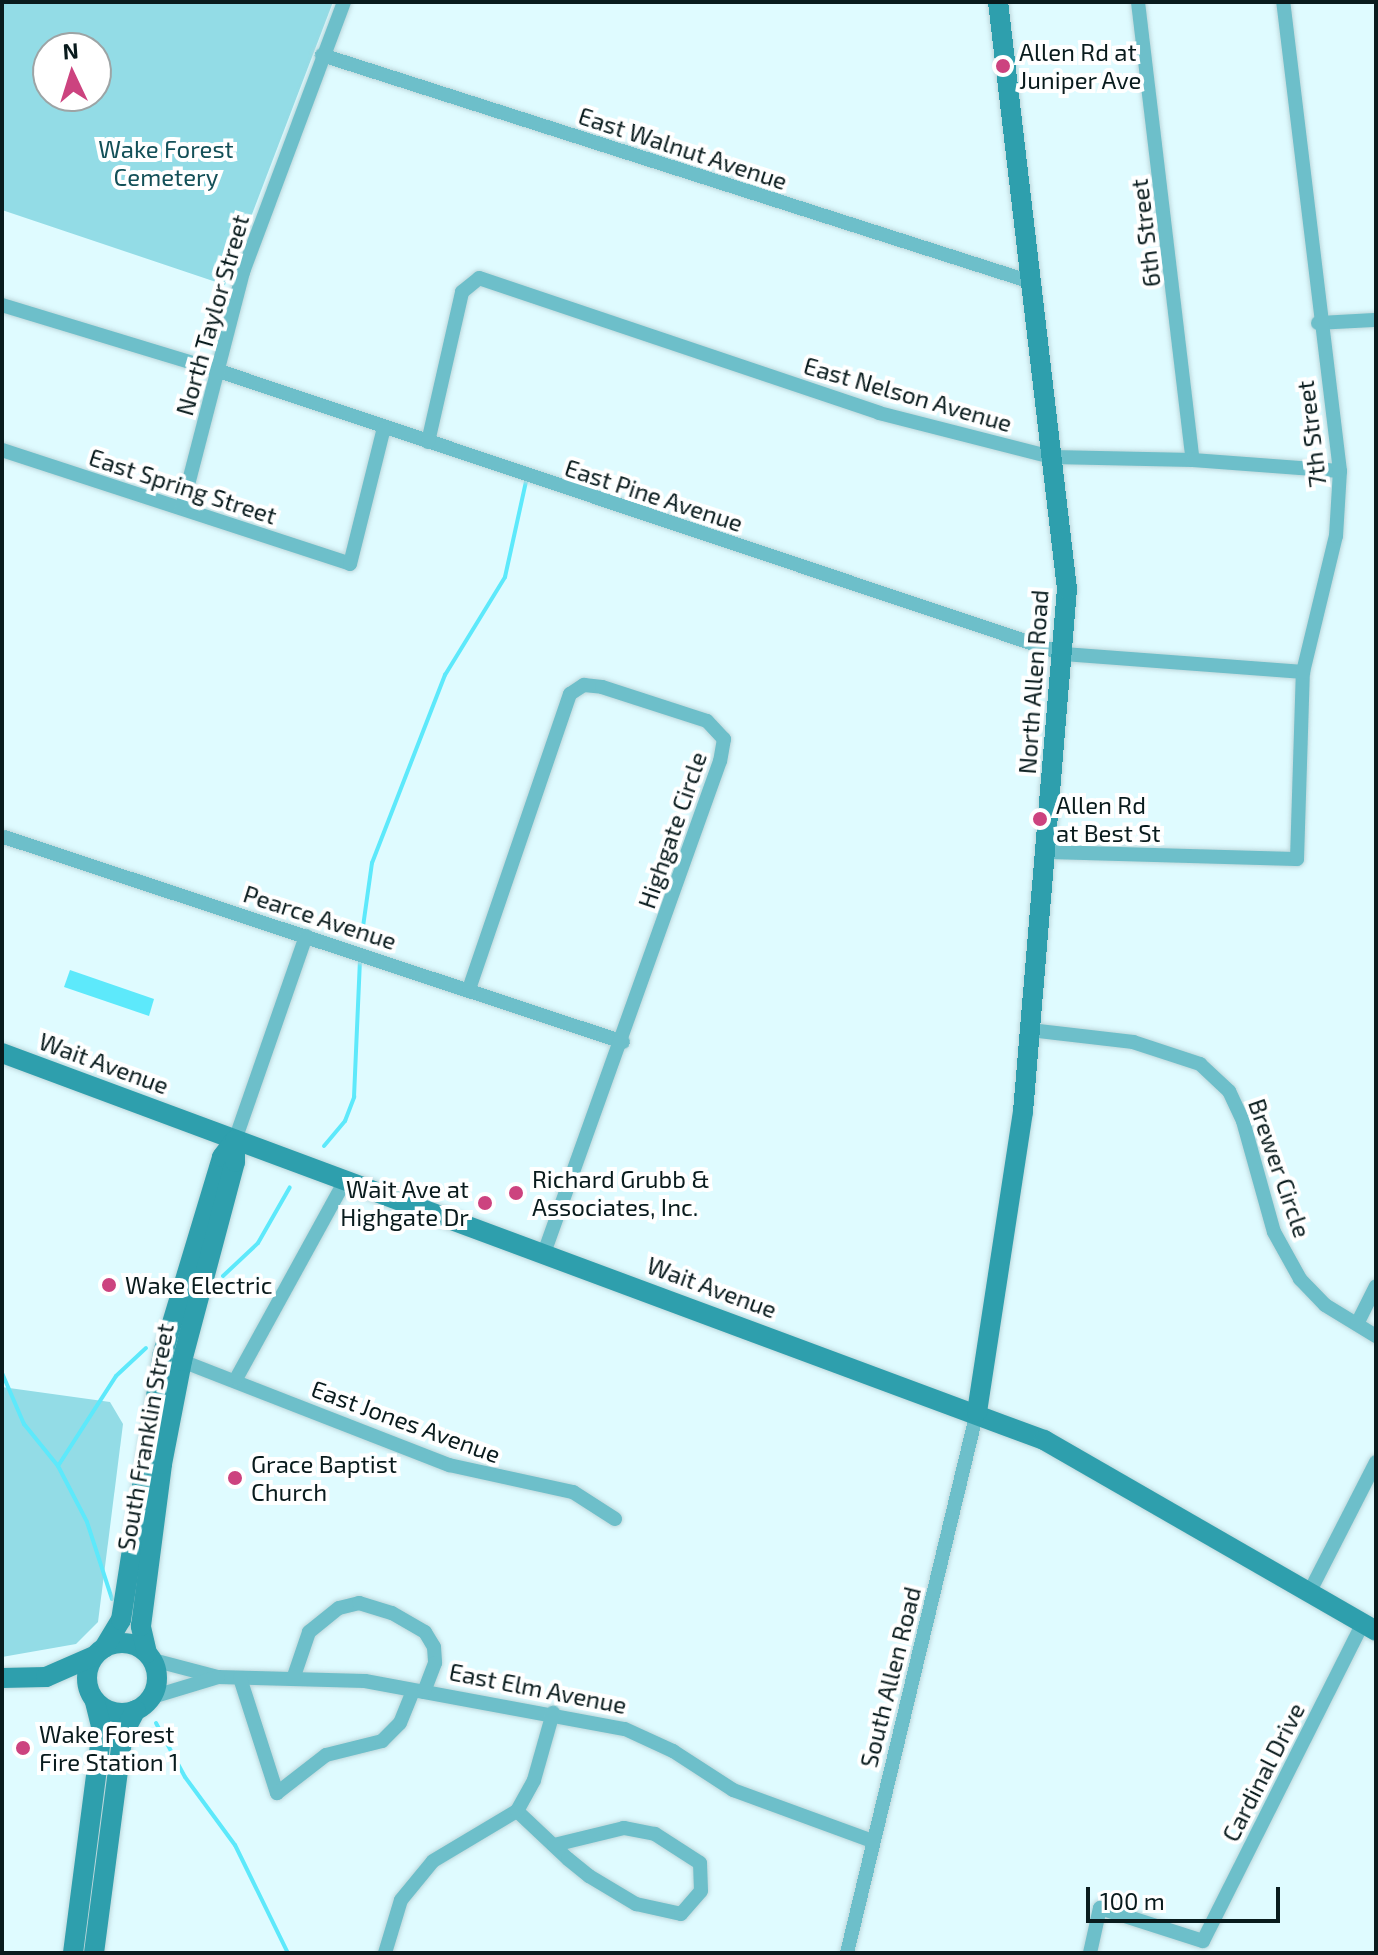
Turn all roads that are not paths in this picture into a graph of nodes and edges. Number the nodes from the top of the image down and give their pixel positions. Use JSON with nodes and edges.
{"nodes":[{"id":1,"x":344,"y":2,"type":"edge"},
{"id":2,"x":998,"y":2,"type":"edge"},
{"id":3,"x":1138,"y":2,"type":"edge"},
{"id":4,"x":1283,"y":2,"type":"edge"},
{"id":5,"x":322,"y":55,"type":"junction"},
{"id":6,"x":1031,"y":282,"type":"junction"},
{"id":7,"x":2,"y":305,"type":"edge"},
{"id":8,"x":1376,"y":320,"type":"edge"},
{"id":9,"x":1318,"y":323,"type":"junction"},
{"id":10,"x":216,"y":370,"type":"junction"},
{"id":11,"x":384,"y":428,"type":"junction"},
{"id":12,"x":428,"y":442,"type":"junction"},
{"id":13,"x":2,"y":450,"type":"edge"},
{"id":14,"x":1052,"y":457,"type":"junction"},
{"id":15,"x":1193,"y":460,"type":"junction"},
{"id":16,"x":1340,"y":471,"type":"junction"},
{"id":17,"x":182,"y":508,"type":"junction"},
{"id":18,"x":1064,"y":654,"type":"junction"},
{"id":19,"x":1303,"y":672,"type":"junction"},
{"id":20,"x":3,"y":839,"type":"edge"},
{"id":21,"x":1047,"y":852,"type":"junction"},
{"id":22,"x":306,"y":936,"type":"junction"},
{"id":23,"x":469,"y":989,"type":"junction"},
{"id":24,"x":1030,"y":1030,"type":"junction"},
{"id":25,"x":623,"y":1042,"type":"junction"},
{"id":26,"x":2,"y":1053,"type":"edge"},
{"id":27,"x":235,"y":1140,"type":"junction"},
{"id":28,"x":345,"y":1181,"type":"junction"},
{"id":29,"x":544,"y":1253,"type":"junction"},
{"id":30,"x":1376,"y":1286,"type":"edge"},
{"id":31,"x":1357,"y":1324,"type":"junction"},
{"id":32,"x":1376,"y":1336,"type":"edge"},
{"id":33,"x":182,"y":1361,"type":"junction"},
{"id":34,"x":236,"y":1379,"type":"junction"},
{"id":35,"x":977,"y":1412,"type":"junction"},
{"id":36,"x":1376,"y":1462,"type":"edge"},
{"id":37,"x":615,"y":1519,"type":"dead end"},
{"id":38,"x":1309,"y":1593,"type":"junction"},
{"id":39,"x":1369,"y":1627,"type":"edge"},
{"id":40,"x":99,"y":1652,"type":"junction"},
{"id":41,"x":150,"y":1657,"type":"junction"},
{"id":42,"x":46,"y":1677,"type":"junction"},
{"id":43,"x":218,"y":1677,"type":"junction"},
{"id":44,"x":2,"y":1678,"type":"edge"},
{"id":45,"x":240,"y":1678,"type":"junction"},
{"id":46,"x":293,"y":1679,"type":"junction"},
{"id":47,"x":419,"y":1691,"type":"junction"},
{"id":48,"x":92,"y":1696,"type":"junction"},
{"id":49,"x":144,"y":1704,"type":"junction"},
{"id":50,"x":553,"y":1713,"type":"junction"},
{"id":51,"x":517,"y":1811,"type":"junction"},
{"id":52,"x":872,"y":1841,"type":"junction"},
{"id":53,"x":554,"y":1845,"type":"junction"},
{"id":54,"x":73,"y":1953,"type":"edge"},
{"id":55,"x":94,"y":1953,"type":"edge"},
{"id":56,"x":385,"y":1953,"type":"edge"},
{"id":57,"x":847,"y":1953,"type":"edge"},
{"id":58,"x":1090,"y":1953,"type":"edge"}],
"edges":[{"from":1,"to":5,"type":"street","name":"North Taylor Street"},
{"from":2,"to":6,"type":"street","name":"North Allen Road"},
{"from":3,"to":15,"type":"street","name":"6th Street"},
{"from":4,"to":9,"type":"street","name":"7th Street"},
{"from":5,"to":6,"type":"street","name":"East Walnut Avenue"},
{"from":5,"to":10,"type":"street","name":"North Taylor Street"},
{"from":6,"to":14,"type":"street","name":"North Allen Road"},
{"from":7,"to":10,"type":"street","name":"East Pine Avenue"},
{"from":8,"to":9,"type":"street"},
{"from":9,"to":16,"type":"street","name":"7th Street"},
{"from":10,"to":11,"type":"street","name":"East Pine Avenue"},
{"from":10,"to":17,"type":"street","name":"North Taylor Street"},
{"from":11,"to":12,"type":"street","name":"East Pine Avenue"},
{"from":11,"to":17,"type":"street","name":"East Spring Street"},
{"from":12,"to":14,"type":"street","name":"East Nelson Avenue"},
{"from":12,"to":18,"type":"street","name":"East Pine Avenue"},
{"from":13,"to":17,"type":"street","name":"East Spring Street"},
{"from":14,"to":15,"type":"street","name":"East Nelson Avenue"},
{"from":14,"to":18,"type":"street","name":"North Allen Road"},
{"from":15,"to":16,"type":"street","name":"East Nelson Avenue"},
{"from":16,"to":19,"type":"street","name":"7th Street"},
{"from":18,"to":19,"type":"street","name":"East Pine Avenue"},
{"from":18,"to":21,"type":"street","name":"North Allen Road"},
{"from":19,"to":21,"type":"street","name":"7th Street"},
{"from":20,"to":22,"type":"street","name":"Pearce Avenue"},
{"from":21,"to":24,"type":"street","name":"North Allen Road"},
{"from":22,"to":23,"type":"street","name":"Pearce Avenue"},
{"from":22,"to":27,"type":"street"},
{"from":23,"to":25,"type":"street","name":"Pearce Avenue"},
{"from":23,"to":25,"type":"street","name":"Highgate Circle"},
{"from":24,"to":31,"type":"street","name":"Brewer Circle"},
{"from":24,"to":35,"type":"street","name":"North Allen Road"},
{"from":25,"to":29,"type":"street","name":"Highgate Circle"},
{"from":26,"to":27,"type":"street","name":"Wait Avenue"},
{"from":27,"to":28,"type":"street","name":"Wait Avenue"},
{"from":27,"to":33,"type":"street","name":"South Franklin Street"},
{"from":27,"to":40,"type":"street","name":"South Franklin Street"},
{"from":28,"to":29,"type":"street","name":"Wait Avenue"},
{"from":28,"to":34,"type":"street"},
{"from":29,"to":35,"type":"street","name":"Wait Avenue"},
{"from":30,"to":31,"type":"street"},
{"from":31,"to":32,"type":"street","name":"Brewer Circle"},
{"from":33,"to":34,"type":"street","name":"East Jones Avenue"},
{"from":33,"to":41,"type":"street","name":"South Franklin Street"},
{"from":34,"to":37,"type":"street","name":"East Jones Avenue"},
{"from":35,"to":38,"type":"street","name":"Wait Avenue"},
{"from":35,"to":52,"type":"street","name":"South Allen Road"},
{"from":36,"to":38,"type":"street"},
{"from":38,"to":39,"type":"street","name":"Wait Avenue"},
{"from":39,"to":58,"type":"street","name":"Cardinal Drive"},
{"from":40,"to":41,"type":"street"},
{"from":40,"to":42,"type":"street"},
{"from":40,"to":48,"type":"street"},
{"from":41,"to":43,"type":"street","name":"East Elm Avenue"},
{"from":41,"to":49,"type":"street"},
{"from":42,"to":44,"type":"street"},
{"from":42,"to":48,"type":"street"},
{"from":43,"to":45,"type":"street","name":"East Elm Avenue"},
{"from":43,"to":49,"type":"street","name":"East Elm Avenue"},
{"from":45,"to":46,"type":"street","name":"East Elm Avenue"},
{"from":45,"to":47,"type":"street"},
{"from":46,"to":47,"type":"street","name":"East Elm Avenue"},
{"from":46,"to":47,"type":"street"},
{"from":47,"to":50,"type":"street","name":"East Elm Avenue"},
{"from":48,"to":49,"type":"street"},
{"from":48,"to":54,"type":"street"},
{"from":49,"to":55,"type":"street"},
{"from":50,"to":51,"type":"street"},
{"from":50,"to":52,"type":"street","name":"East Elm Avenue"},
{"from":51,"to":53,"type":"street"},
{"from":51,"to":56,"type":"street"},
{"from":52,"to":57,"type":"street","name":"South Allen Road"},
{"from":53,"to":53,"type":"street"}]}
